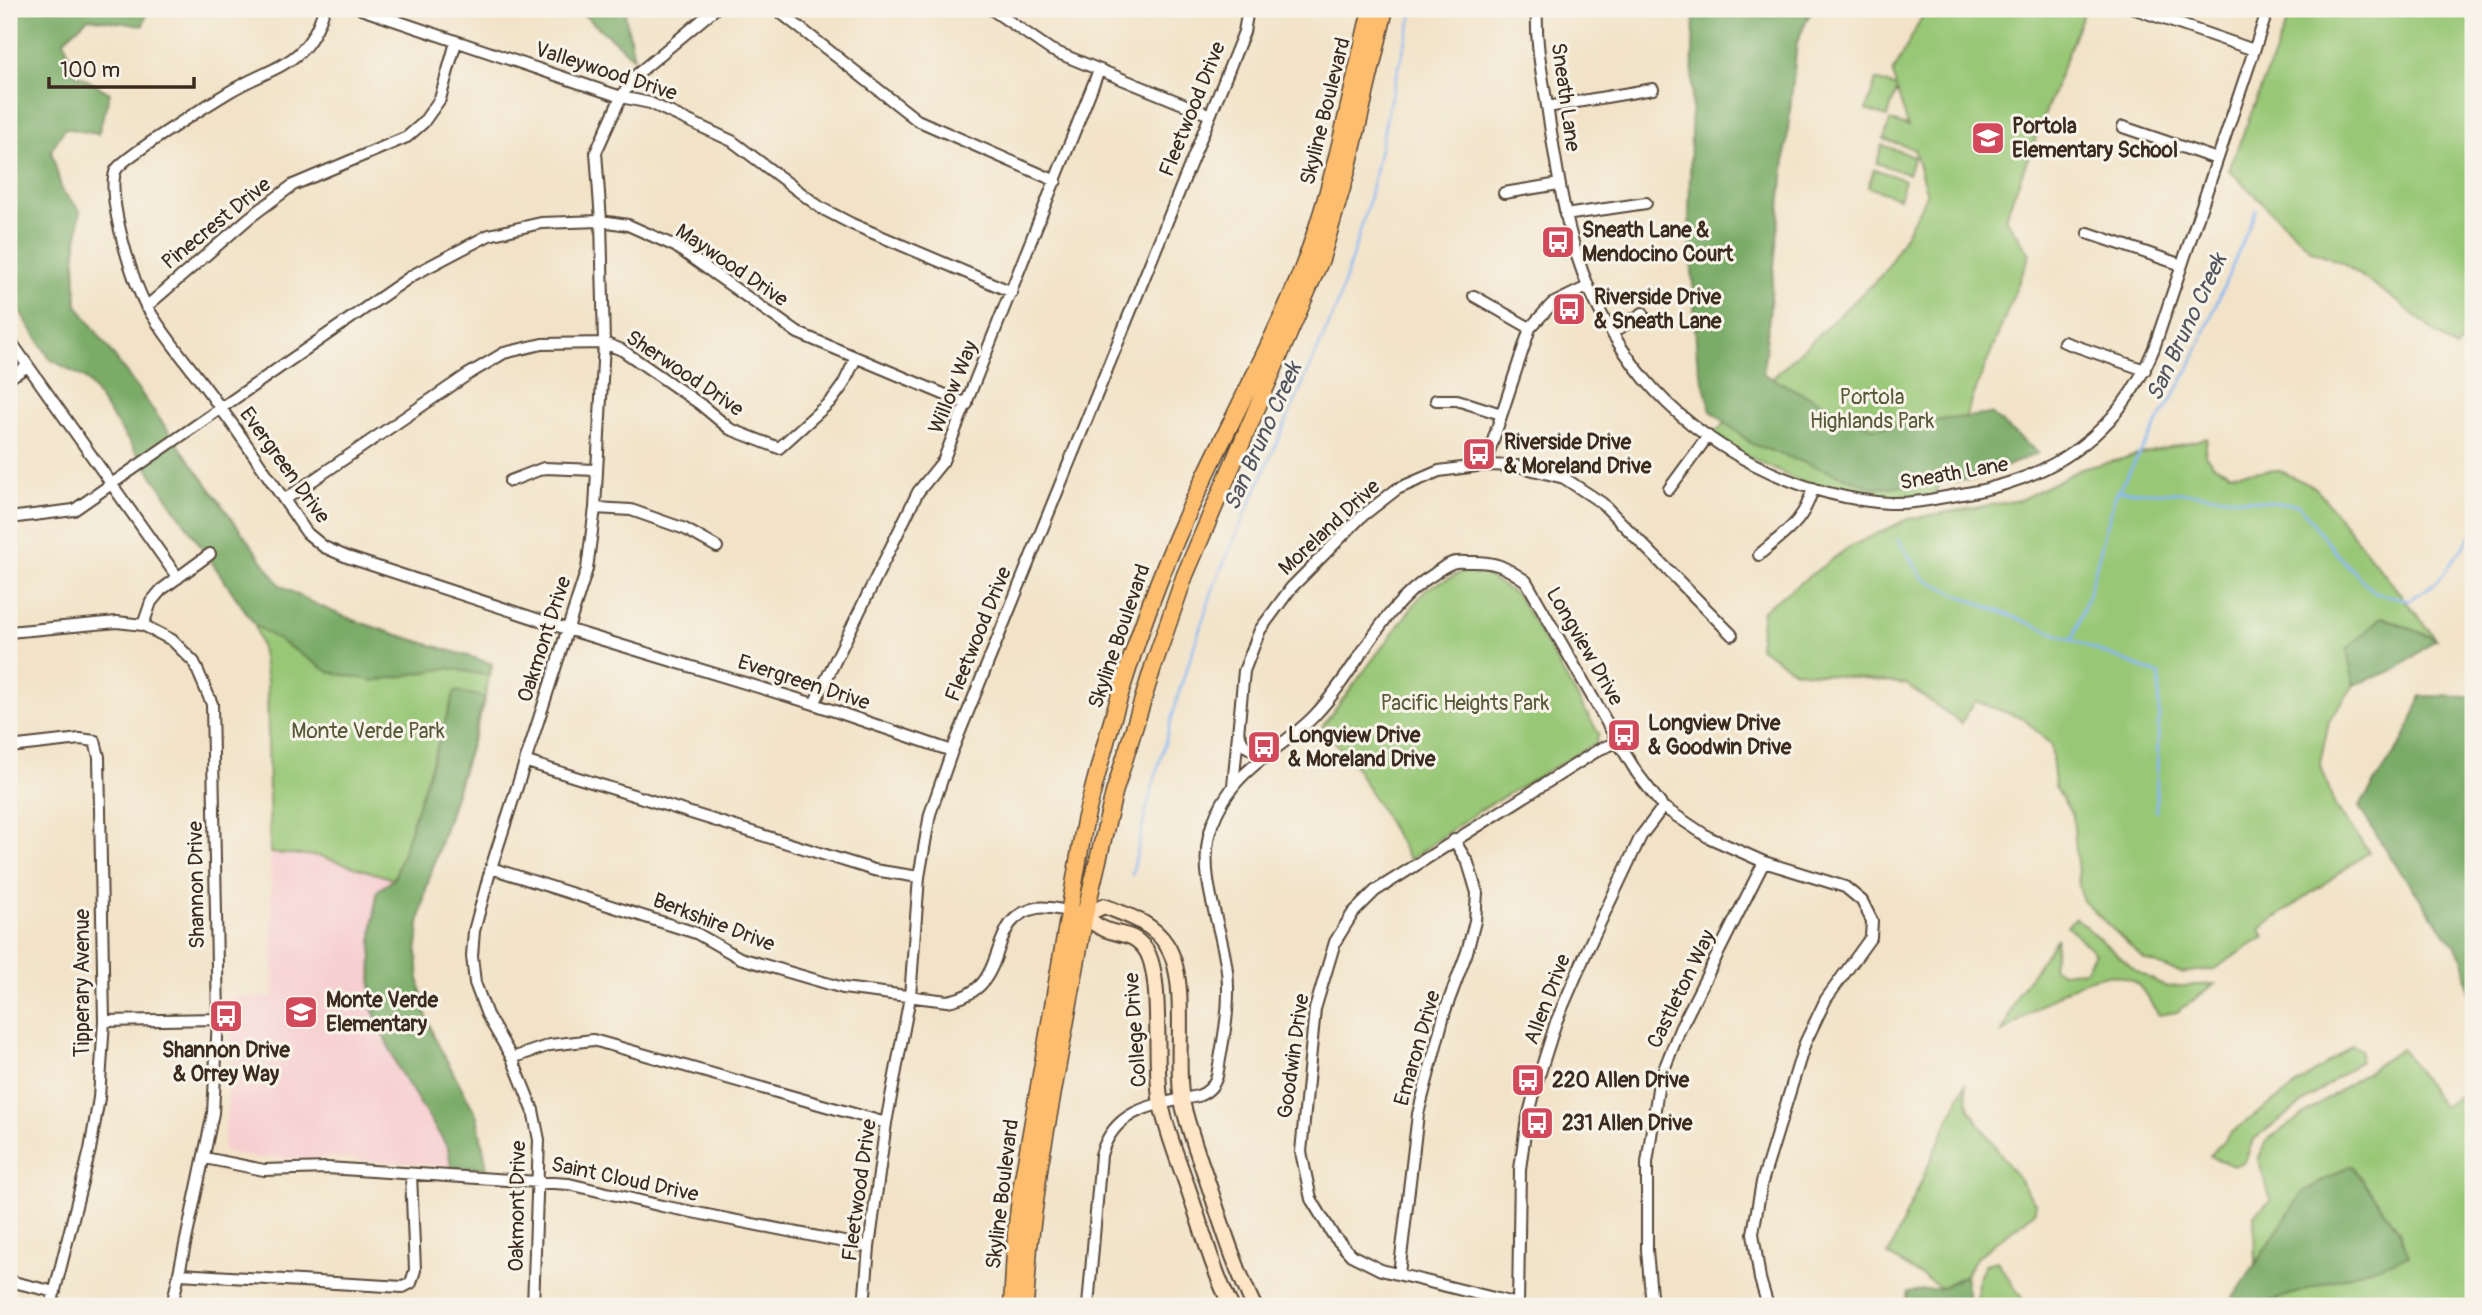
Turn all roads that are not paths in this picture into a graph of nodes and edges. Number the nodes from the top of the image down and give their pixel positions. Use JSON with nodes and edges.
{"nodes":[{"id":1,"x":324,"y":9,"type":"edge"},
{"id":2,"x":360,"y":9,"type":"edge"},
{"id":3,"x":715,"y":9,"type":"edge"},
{"id":4,"x":776,"y":9,"type":"edge"},
{"id":5,"x":991,"y":9,"type":"edge"},
{"id":6,"x":1248,"y":9,"type":"edge"},
{"id":7,"x":1371,"y":9,"type":"edge"},
{"id":8,"x":1385,"y":9,"type":"edge"},
{"id":9,"x":1537,"y":9,"type":"edge"},
{"id":10,"x":2135,"y":9,"type":"edge"},
{"id":11,"x":2268,"y":9,"type":"edge"},
{"id":12,"x":456,"y":42,"type":"junction"},
{"id":13,"x":2254,"y":50,"type":"junction"},
{"id":14,"x":1098,"y":70,"type":"junction"},
{"id":15,"x":1653,"y":89,"type":"dead end"},
{"id":16,"x":621,"y":97,"type":"junction"},
{"id":17,"x":1547,"y":107,"type":"junction"},
{"id":18,"x":1210,"y":115,"type":"junction"},
{"id":19,"x":2123,"y":127,"type":"dead end"},
{"id":20,"x":2217,"y":159,"type":"junction"},
{"id":21,"x":1056,"y":181,"type":"junction"},
{"id":22,"x":1559,"y":184,"type":"junction"},
{"id":23,"x":1504,"y":193,"type":"dead end"},
{"id":24,"x":1646,"y":203,"type":"dead end"},
{"id":25,"x":1565,"y":215,"type":"junction"},
{"id":26,"x":601,"y":221,"type":"junction"},
{"id":27,"x":2088,"y":233,"type":"dead end"},
{"id":28,"x":2182,"y":265,"type":"junction"},
{"id":29,"x":1587,"y":287,"type":"junction"},
{"id":30,"x":1012,"y":292,"type":"junction"},
{"id":31,"x":1474,"y":296,"type":"dead end"},
{"id":32,"x":146,"y":307,"type":"junction"},
{"id":33,"x":1643,"y":313,"type":"dead end"},
{"id":34,"x":1530,"y":328,"type":"junction"},
{"id":35,"x":1612,"y":333,"type":"junction"},
{"id":36,"x":9,"y":340,"type":"edge"},
{"id":37,"x":2064,"y":342,"type":"dead end"},
{"id":38,"x":604,"y":343,"type":"junction"},
{"id":39,"x":856,"y":358,"type":"junction"},
{"id":40,"x":28,"y":366,"type":"junction"},
{"id":41,"x":2145,"y":370,"type":"junction"},
{"id":42,"x":9,"y":378,"type":"edge"},
{"id":43,"x":1436,"y":400,"type":"dead end"},
{"id":44,"x":967,"y":404,"type":"junction"},
{"id":45,"x":222,"y":409,"type":"junction"},
{"id":46,"x":1501,"y":414,"type":"junction"},
{"id":47,"x":1708,"y":436,"type":"junction"},
{"id":48,"x":1485,"y":465,"type":"junction"},
{"id":49,"x":596,"y":470,"type":"junction"},
{"id":50,"x":510,"y":481,"type":"dead end"},
{"id":51,"x":112,"y":484,"type":"junction"},
{"id":52,"x":1813,"y":488,"type":"junction"},
{"id":53,"x":1670,"y":489,"type":"dead end"},
{"id":54,"x":284,"y":500,"type":"junction"},
{"id":55,"x":595,"y":508,"type":"junction"},
{"id":56,"x":9,"y":519,"type":"edge"},
{"id":57,"x":717,"y":547,"type":"dead end"},
{"id":58,"x":210,"y":554,"type":"dead end"},
{"id":59,"x":1759,"y":555,"type":"dead end"},
{"id":60,"x":178,"y":578,"type":"junction"},
{"id":61,"x":143,"y":625,"type":"junction"},
{"id":62,"x":567,"y":629,"type":"junction"},
{"id":63,"x":9,"y":632,"type":"edge"},
{"id":64,"x":1732,"y":635,"type":"dead end"},
{"id":65,"x":814,"y":704,"type":"junction"},
{"id":66,"x":1238,"y":732,"type":"junction"},
{"id":67,"x":1618,"y":742,"type":"junction"},
{"id":68,"x":9,"y":747,"type":"edge"},
{"id":69,"x":952,"y":751,"type":"junction"},
{"id":70,"x":1265,"y":758,"type":"junction"},
{"id":71,"x":527,"y":762,"type":"junction"},
{"id":72,"x":1233,"y":786,"type":"junction"},
{"id":73,"x":1663,"y":807,"type":"junction"},
{"id":74,"x":1454,"y":839,"type":"junction"},
{"id":75,"x":1764,"y":862,"type":"junction"},
{"id":76,"x":491,"y":868,"type":"junction"},
{"id":77,"x":919,"y":877,"type":"junction"},
{"id":78,"x":1077,"y":913,"type":"junction"},
{"id":79,"x":910,"y":997,"type":"junction"},
{"id":80,"x":218,"y":1019,"type":"junction"},
{"id":81,"x":104,"y":1021,"type":"junction"},
{"id":82,"x":512,"y":1058,"type":"junction"},
{"id":83,"x":1171,"y":1102,"type":"junction"},
{"id":84,"x":886,"y":1123,"type":"junction"},
{"id":85,"x":205,"y":1158,"type":"junction"},
{"id":86,"x":411,"y":1174,"type":"junction"},
{"id":87,"x":540,"y":1181,"type":"junction"},
{"id":88,"x":869,"y":1247,"type":"junction"},
{"id":89,"x":180,"y":1274,"type":"junction"},
{"id":90,"x":1399,"y":1274,"type":"junction"},
{"id":91,"x":9,"y":1281,"type":"edge"},
{"id":92,"x":55,"y":1292,"type":"junction"},
{"id":93,"x":1518,"y":1305,"type":"edge"},
{"id":94,"x":51,"y":1306,"type":"edge"},
{"id":95,"x":172,"y":1306,"type":"edge"},
{"id":96,"x":533,"y":1306,"type":"edge"},
{"id":97,"x":864,"y":1306,"type":"edge"},
{"id":98,"x":1012,"y":1306,"type":"edge"},
{"id":99,"x":1025,"y":1306,"type":"edge"},
{"id":100,"x":1088,"y":1306,"type":"edge"},
{"id":101,"x":1231,"y":1306,"type":"edge"},
{"id":102,"x":1254,"y":1306,"type":"edge"},
{"id":103,"x":1652,"y":1306,"type":"edge"},
{"id":104,"x":1768,"y":1306,"type":"edge"}],
"edges":[{"from":1,"to":32,"type":"street","name":"Evergreen Drive"},
{"from":2,"to":12,"type":"street","name":"Valleywood Drive"},
{"from":3,"to":16,"type":"street","name":"Oakmont Drive"},
{"from":4,"to":21,"type":"street"},
{"from":5,"to":14,"type":"street"},
{"from":6,"to":18,"type":"street","name":"Fleetwood Drive"},
{"from":7,"to":78,"type":"main road","name":"Skyline Boulevard"},
{"from":8,"to":78,"type":"main road","name":"Skyline Boulevard"},
{"from":9,"to":17,"type":"street","name":"Sneath Lane"},
{"from":10,"to":13,"type":"street"},
{"from":11,"to":13,"type":"street","name":"Sneath Lane"},
{"from":12,"to":16,"type":"street","name":"Valleywood Drive"},
{"from":12,"to":32,"type":"street","name":"Pinecrest Drive"},
{"from":13,"to":20,"type":"street","name":"Sneath Lane"},
{"from":14,"to":18,"type":"street"},
{"from":14,"to":21,"type":"street","name":"Willow Way"},
{"from":15,"to":17,"type":"street"},
{"from":16,"to":26,"type":"street","name":"Oakmont Drive"},
{"from":16,"to":30,"type":"street","name":"Valleywood Drive"},
{"from":17,"to":22,"type":"street","name":"Sneath Lane"},
{"from":18,"to":69,"type":"street","name":"Fleetwood Drive"},
{"from":19,"to":20,"type":"street"},
{"from":20,"to":28,"type":"street","name":"Sneath Lane"},
{"from":21,"to":30,"type":"street","name":"Willow Way"},
{"from":22,"to":23,"type":"street"},
{"from":22,"to":25,"type":"street","name":"Sneath Lane"},
{"from":24,"to":25,"type":"street"},
{"from":25,"to":29,"type":"street","name":"Sneath Lane"},
{"from":26,"to":38,"type":"street","name":"Oakmont Drive"},
{"from":26,"to":39,"type":"street","name":"Maywood Drive"},
{"from":26,"to":45,"type":"street","name":"Maywood Drive"},
{"from":27,"to":28,"type":"street"},
{"from":28,"to":41,"type":"street","name":"Sneath Lane"},
{"from":29,"to":34,"type":"street"},
{"from":29,"to":35,"type":"street","name":"Sneath Lane"},
{"from":30,"to":44,"type":"street","name":"Willow Way"},
{"from":31,"to":34,"type":"street"},
{"from":32,"to":45,"type":"street","name":"Evergreen Drive"},
{"from":33,"to":35,"type":"street"},
{"from":34,"to":46,"type":"street"},
{"from":35,"to":47,"type":"street","name":"Sneath Lane"},
{"from":36,"to":40,"type":"street"},
{"from":37,"to":41,"type":"street"},
{"from":38,"to":39,"type":"street","name":"Sherwood Drive"},
{"from":38,"to":49,"type":"street","name":"Oakmont Drive"},
{"from":38,"to":54,"type":"street","name":"Sherwood Drive"},
{"from":39,"to":44,"type":"street","name":"Maywood Drive"},
{"from":40,"to":42,"type":"street"},
{"from":40,"to":51,"type":"street"},
{"from":41,"to":52,"type":"street","name":"Sneath Lane"},
{"from":43,"to":46,"type":"street"},
{"from":44,"to":65,"type":"street","name":"Willow Way"},
{"from":45,"to":51,"type":"street","name":"Maywood Drive"},
{"from":45,"to":54,"type":"street","name":"Evergreen Drive"},
{"from":46,"to":48,"type":"street"},
{"from":47,"to":52,"type":"street","name":"Sneath Lane"},
{"from":47,"to":53,"type":"street"},
{"from":48,"to":64,"type":"street","name":"Moreland Drive"},
{"from":48,"to":66,"type":"street","name":"Moreland Drive"},
{"from":49,"to":50,"type":"street"},
{"from":49,"to":55,"type":"street","name":"Oakmont Drive"},
{"from":51,"to":56,"type":"street","name":"Maywood Drive"},
{"from":51,"to":60,"type":"street"},
{"from":52,"to":59,"type":"street"},
{"from":54,"to":62,"type":"street","name":"Evergreen Drive"},
{"from":55,"to":57,"type":"street"},
{"from":55,"to":62,"type":"street","name":"Oakmont Drive"},
{"from":58,"to":60,"type":"street"},
{"from":60,"to":61,"type":"street"},
{"from":61,"to":63,"type":"street","name":"Shannon Drive"},
{"from":61,"to":80,"type":"street","name":"Shannon Drive"},
{"from":62,"to":65,"type":"street","name":"Evergreen Drive"},
{"from":62,"to":71,"type":"street","name":"Oakmont Drive"},
{"from":65,"to":69,"type":"street","name":"Evergreen Drive"},
{"from":66,"to":70,"type":"street"},
{"from":66,"to":72,"type":"street","name":"Moreland Drive"},
{"from":67,"to":70,"type":"street","name":"Longview Drive"},
{"from":67,"to":73,"type":"street","name":"Longview Drive"},
{"from":67,"to":74,"type":"street","name":"Goodwin Drive"},
{"from":68,"to":81,"type":"street","name":"Tipperary Avenue"},
{"from":69,"to":77,"type":"street","name":"Fleetwood Drive"},
{"from":70,"to":72,"type":"street","name":"Longview Drive"},
{"from":71,"to":76,"type":"street","name":"Oakmont Drive"},
{"from":71,"to":77,"type":"street"},
{"from":72,"to":83,"type":"street","name":"Longview Drive"},
{"from":73,"to":75,"type":"street","name":"Longview Drive"},
{"from":73,"to":93,"type":"street","name":"Allen Drive"},
{"from":74,"to":90,"type":"street","name":"Emaron Drive"},
{"from":74,"to":90,"type":"street","name":"Goodwin Drive"},
{"from":75,"to":103,"type":"street","name":"Castleton Way"},
{"from":75,"to":104,"type":"street","name":"Longview Drive"},
{"from":76,"to":79,"type":"street","name":"Berkshire Drive"},
{"from":76,"to":82,"type":"street","name":"Oakmont Drive"},
{"from":77,"to":79,"type":"street","name":"Fleetwood Drive"},
{"from":78,"to":79,"type":"street","name":"Berkshire Drive"},
{"from":78,"to":83,"type":"street","name":"College Drive"},
{"from":78,"to":83,"type":"street","name":"College Drive"},
{"from":78,"to":98,"type":"main road","name":"Skyline Boulevard"},
{"from":78,"to":99,"type":"main road","name":"Skyline Boulevard"},
{"from":79,"to":84,"type":"street","name":"Fleetwood Drive"},
{"from":80,"to":81,"type":"street"},
{"from":80,"to":85,"type":"street","name":"Shannon Drive"},
{"from":81,"to":92,"type":"street","name":"Tipperary Avenue"},
{"from":82,"to":84,"type":"street"},
{"from":82,"to":87,"type":"street","name":"Oakmont Drive"},
{"from":83,"to":100,"type":"street"},
{"from":83,"to":101,"type":"street","name":"College Drive"},
{"from":83,"to":102,"type":"street","name":"College Drive"},
{"from":84,"to":88,"type":"street","name":"Fleetwood Drive"},
{"from":85,"to":86,"type":"street","name":"Saint Cloud Drive"},
{"from":85,"to":89,"type":"street","name":"Shannon Drive"},
{"from":86,"to":87,"type":"street","name":"Saint Cloud Drive"},
{"from":86,"to":89,"type":"street"},
{"from":87,"to":88,"type":"street","name":"Saint Cloud Drive"},
{"from":87,"to":96,"type":"street","name":"Oakmont Drive"},
{"from":88,"to":97,"type":"street","name":"Fleetwood Drive"},
{"from":89,"to":95,"type":"street","name":"Shannon Drive"},
{"from":90,"to":93,"type":"street","name":"Goodwin Drive"},
{"from":91,"to":92,"type":"street"},
{"from":92,"to":94,"type":"street","name":"Tipperary Avenue"}]}
